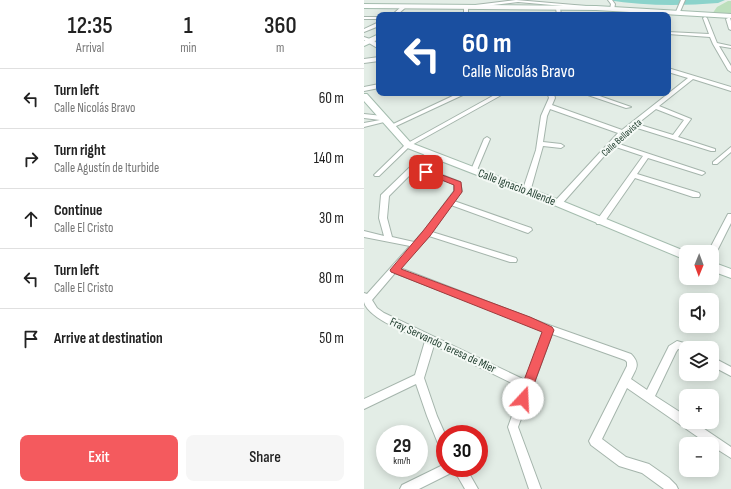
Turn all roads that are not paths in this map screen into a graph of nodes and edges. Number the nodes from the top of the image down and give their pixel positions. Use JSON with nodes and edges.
{"nodes":[{"id":1,"x":408,"y":0,"type":"edge"},
{"id":2,"x":683,"y":0,"type":"edge"},
{"id":3,"x":611,"y":1,"type":"edge"},
{"id":4,"x":364,"y":6,"type":"edge"},
{"id":5,"x":404,"y":7,"type":"junction"},
{"id":6,"x":448,"y":7,"type":"junction"},
{"id":7,"x":464,"y":8,"type":"junction"},
{"id":8,"x":594,"y":9,"type":"junction"},
{"id":9,"x":612,"y":9,"type":"junction"},
{"id":10,"x":678,"y":10,"type":"junction"},
{"id":11,"x":398,"y":12,"type":"edge"},
{"id":12,"x":437,"y":12,"type":"edge"},
{"id":13,"x":465,"y":12,"type":"edge"},
{"id":14,"x":559,"y":12,"type":"edge"},
{"id":15,"x":626,"y":12,"type":"edge"},
{"id":16,"x":671,"y":14,"type":"edge"},
{"id":17,"x":671,"y":16,"type":"edge"},
{"id":18,"x":364,"y":18,"type":"edge"},
{"id":19,"x":376,"y":18,"type":"edge"},
{"id":20,"x":705,"y":18,"type":"junction"},
{"id":21,"x":730,"y":18,"type":"edge"},
{"id":22,"x":376,"y":25,"type":"edge"},
{"id":23,"x":731,"y":29,"type":"edge"},
{"id":24,"x":364,"y":31,"type":"edge"},
{"id":25,"x":671,"y":33,"type":"edge"},
{"id":26,"x":712,"y":36,"type":"junction"},
{"id":27,"x":376,"y":37,"type":"edge"},
{"id":28,"x":366,"y":41,"type":"edge"},
{"id":29,"x":715,"y":44,"type":"junction"},
{"id":30,"x":376,"y":46,"type":"edge"},
{"id":31,"x":731,"y":46,"type":"edge"},
{"id":32,"x":376,"y":59,"type":"edge"},
{"id":33,"x":364,"y":61,"type":"edge"},
{"id":34,"x":731,"y":70,"type":"edge"},
{"id":35,"x":671,"y":71,"type":"edge"},
{"id":36,"x":691,"y":78,"type":"junction"},
{"id":37,"x":376,"y":87,"type":"edge"},
{"id":38,"x":731,"y":89,"type":"edge"},
{"id":39,"x":364,"y":90,"type":"edge"},
{"id":40,"x":671,"y":93,"type":"edge"},
{"id":41,"x":364,"y":96,"type":"edge"},
{"id":42,"x":456,"y":96,"type":"edge"},
{"id":43,"x":497,"y":96,"type":"edge"},
{"id":44,"x":552,"y":96,"type":"edge"},
{"id":45,"x":594,"y":96,"type":"edge"},
{"id":46,"x":667,"y":96,"type":"edge"},
{"id":47,"x":548,"y":106,"type":"junction"},
{"id":48,"x":628,"y":107,"type":"dead end"},
{"id":49,"x":656,"y":107,"type":"junction"},
{"id":50,"x":364,"y":116,"type":"edge"},
{"id":51,"x":387,"y":121,"type":"junction"},
{"id":52,"x":364,"y":125,"type":"edge"},
{"id":53,"x":634,"y":125,"type":"junction"},
{"id":54,"x":624,"y":133,"type":"junction"},
{"id":55,"x":674,"y":138,"type":"junction"},
{"id":56,"x":488,"y":139,"type":"dead end"},
{"id":57,"x":540,"y":144,"type":"junction"},
{"id":58,"x":612,"y":144,"type":"junction"},
{"id":59,"x":408,"y":145,"type":"junction"},
{"id":60,"x":561,"y":146,"type":"dead end"},
{"id":61,"x":731,"y":149,"type":"edge"},
{"id":62,"x":714,"y":150,"type":"dead end"},
{"id":63,"x":429,"y":153,"type":"junction"},
{"id":64,"x":647,"y":155,"type":"junction"},
{"id":65,"x":715,"y":163,"type":"dead end"},
{"id":66,"x":413,"y":166,"type":"junction"},
{"id":67,"x":474,"y":170,"type":"junction"},
{"id":68,"x":702,"y":173,"type":"dead end"},
{"id":69,"x":633,"y":175,"type":"junction"},
{"id":70,"x":377,"y":176,"type":"dead end"},
{"id":71,"x":526,"y":192,"type":"junction"},
{"id":72,"x":696,"y":195,"type":"dead end"},
{"id":73,"x":449,"y":202,"type":"junction"},
{"id":74,"x":558,"y":203,"type":"junction"},
{"id":75,"x":731,"y":216,"type":"edge"},
{"id":76,"x":600,"y":222,"type":"junction"},
{"id":77,"x":528,"y":230,"type":"dead end"},
{"id":78,"x":364,"y":234,"type":"edge"},
{"id":79,"x":427,"y":234,"type":"junction"},
{"id":80,"x":389,"y":239,"type":"junction"},
{"id":81,"x":416,"y":245,"type":"junction"},
{"id":82,"x":716,"y":245,"type":"edge"},
{"id":83,"x":679,"y":253,"type":"edge"},
{"id":84,"x":513,"y":260,"type":"dead end"},
{"id":85,"x":719,"y":269,"type":"edge"},
{"id":86,"x":395,"y":270,"type":"junction"},
{"id":87,"x":731,"y":274,"type":"edge"},
{"id":88,"x":365,"y":298,"type":"edge"},
{"id":89,"x":548,"y":330,"type":"junction"},
{"id":90,"x":431,"y":340,"type":"junction"},
{"id":91,"x":679,"y":346,"type":"edge"},
{"id":92,"x":719,"y":365,"type":"edge"},
{"id":93,"x":731,"y":372,"type":"edge"},
{"id":94,"x":419,"y":378,"type":"junction"},
{"id":95,"x":625,"y":381,"type":"junction"},
{"id":96,"x":528,"y":386,"type":"junction"},
{"id":97,"x":649,"y":397,"type":"junction"},
{"id":98,"x":364,"y":404,"type":"edge"},
{"id":99,"x":436,"y":425,"type":"edge"},
{"id":100,"x":731,"y":453,"type":"edge"},
{"id":101,"x":436,"y":474,"type":"edge"},
{"id":102,"x":465,"y":477,"type":"edge"},
{"id":103,"x":406,"y":489,"type":"edge"},
{"id":104,"x":472,"y":489,"type":"edge"},
{"id":105,"x":535,"y":489,"type":"edge"},
{"id":106,"x":672,"y":489,"type":"edge"}],
"edges":[{"from":1,"to":5,"type":"main road"},
{"from":2,"to":10,"type":"street"},
{"from":3,"to":9,"type":"street"},
{"from":4,"to":5,"type":"main road"},
{"from":5,"to":6,"type":"main road"},
{"from":5,"to":11,"type":"street"},
{"from":6,"to":7,"type":"main road"},
{"from":6,"to":12,"type":"main road"},
{"from":7,"to":8,"type":"street"},
{"from":7,"to":13,"type":"street"},
{"from":7,"to":14,"type":"main road"},
{"from":8,"to":9,"type":"main road"},
{"from":8,"to":14,"type":"main road"},
{"from":8,"to":15,"type":"main road"},
{"from":9,"to":10,"type":"main road"},
{"from":10,"to":16,"type":"main road"},
{"from":10,"to":21,"type":"main road"},
{"from":17,"to":20,"type":"main road"},
{"from":18,"to":19,"type":"street"},
{"from":20,"to":21,"type":"main road"},
{"from":20,"to":26,"type":"street"},
{"from":21,"to":23,"type":"street"},
{"from":22,"to":24,"type":"street"},
{"from":25,"to":26,"type":"street"},
{"from":26,"to":29,"type":"street"},
{"from":27,"to":28,"type":"main road"},
{"from":28,"to":30,"type":"street"},
{"from":29,"to":31,"type":"street"},
{"from":29,"to":34,"type":"street"},
{"from":32,"to":33,"type":"street"},
{"from":35,"to":36,"type":"street"},
{"from":36,"to":38,"type":"street"},
{"from":36,"to":40,"type":"street","name":"Calle Bellavista"},
{"from":37,"to":39,"type":"street"},
{"from":41,"to":51,"type":"main road","name":"Calle Ignacio Allende"},
{"from":42,"to":51,"type":"street"},
{"from":43,"to":59,"type":"street"},
{"from":44,"to":47,"type":"street"},
{"from":45,"to":48,"type":"street"},
{"from":46,"to":49,"type":"street","name":"Calle Bellavista"},
{"from":47,"to":54,"type":"street"},
{"from":47,"to":57,"type":"street"},
{"from":49,"to":53,"type":"street","name":"Calle Bellavista"},
{"from":49,"to":55,"type":"street"},
{"from":50,"to":51,"type":"street"},
{"from":51,"to":52,"type":"street"},
{"from":51,"to":59,"type":"main road","name":"Calle Ignacio Allende"},
{"from":53,"to":54,"type":"street","name":"Calle Bellavista"},
{"from":53,"to":55,"type":"street"},
{"from":54,"to":58,"type":"street","name":"Calle Bellavista"},
{"from":55,"to":62,"type":"street"},
{"from":56,"to":67,"type":"street"},
{"from":57,"to":60,"type":"street"},
{"from":57,"to":71,"type":"street"},
{"from":58,"to":64,"type":"street"},
{"from":58,"to":74,"type":"street","name":"Calle Bellavista"},
{"from":59,"to":63,"type":"main road","name":"Calle Ignacio Allende"},
{"from":59,"to":70,"type":"street"},
{"from":61,"to":65,"type":"street"},
{"from":63,"to":66,"type":"street"},
{"from":63,"to":67,"type":"main road","name":"Calle Ignacio Allende"},
{"from":64,"to":68,"type":"street"},
{"from":64,"to":69,"type":"street"},
{"from":66,"to":73,"type":"street"},
{"from":66,"to":80,"type":"street"},
{"from":67,"to":71,"type":"main road","name":"Calle Ignacio Allende"},
{"from":69,"to":72,"type":"street"},
{"from":69,"to":76,"type":"street"},
{"from":71,"to":74,"type":"main road","name":"Calle Ignacio Allende"},
{"from":73,"to":77,"type":"street"},
{"from":73,"to":79,"type":"street"},
{"from":74,"to":76,"type":"main road","name":"Calle Ignacio Allende"},
{"from":75,"to":82,"type":"street"},
{"from":76,"to":83,"type":"main road","name":"Calle Ignacio Allende"},
{"from":78,"to":80,"type":"street"},
{"from":79,"to":81,"type":"street"},
{"from":79,"to":84,"type":"street"},
{"from":80,"to":81,"type":"street"},
{"from":81,"to":86,"type":"street"},
{"from":85,"to":87,"type":"main road"},
{"from":86,"to":88,"type":"street"},
{"from":86,"to":89,"type":"street"},
{"from":88,"to":90,"type":"street","name":"Fray Servando Teresa de Mier"},
{"from":89,"to":95,"type":"street"},
{"from":89,"to":96,"type":"street"},
{"from":90,"to":94,"type":"street"},
{"from":90,"to":96,"type":"street","name":"Fray Servando Teresa de Mier"},
{"from":91,"to":97,"type":"street"},
{"from":92,"to":93,"type":"street"},
{"from":94,"to":98,"type":"street"},
{"from":94,"to":99,"type":"street"},
{"from":95,"to":97,"type":"street"},
{"from":95,"to":106,"type":"street"},
{"from":96,"to":105,"type":"street"},
{"from":97,"to":100,"type":"street"},
{"from":101,"to":103,"type":"street"},
{"from":102,"to":104,"type":"street"}]}
